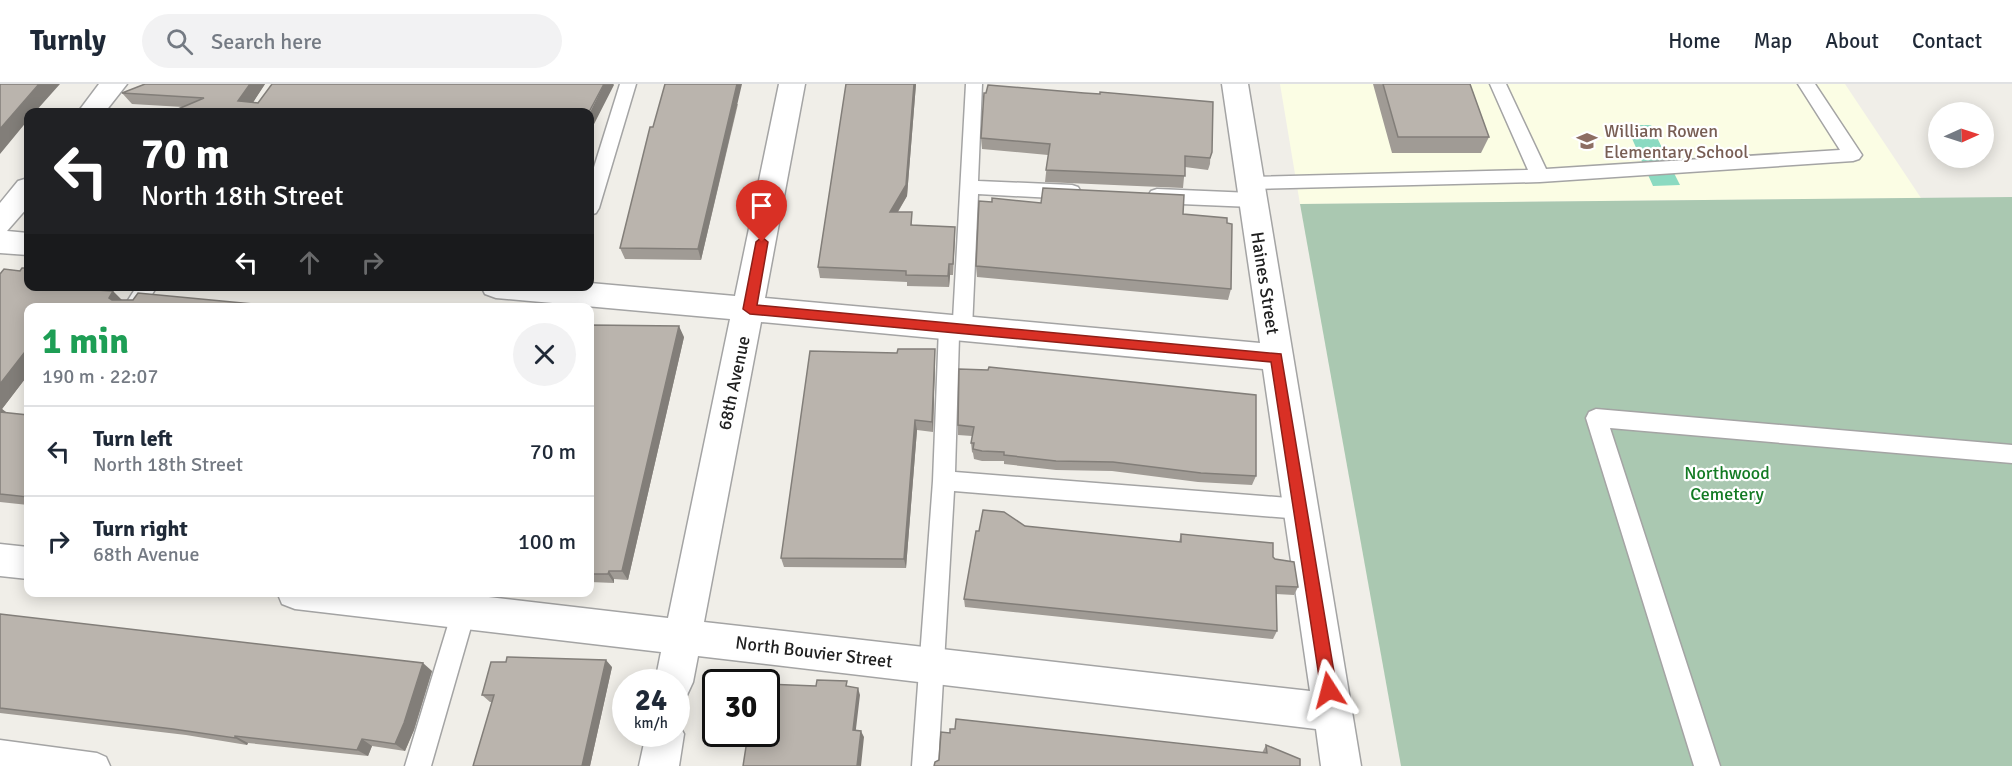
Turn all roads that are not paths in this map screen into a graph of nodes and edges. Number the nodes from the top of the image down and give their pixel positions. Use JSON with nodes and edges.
{"nodes":[{"id":1,"x":114,"y":84,"type":"edge"},
{"id":2,"x":628,"y":84,"type":"edge"},
{"id":3,"x":792,"y":84,"type":"edge"},
{"id":4,"x":974,"y":84,"type":"edge"},
{"id":5,"x":1230,"y":84,"type":"edge"},
{"id":6,"x":1498,"y":84,"type":"edge"},
{"id":7,"x":1806,"y":84,"type":"edge"},
{"id":8,"x":94,"y":108,"type":"edge"},
{"id":9,"x":598,"y":151,"type":"edge"},
{"id":10,"x":1540,"y":176,"type":"junction"},
{"id":11,"x":594,"y":180,"type":"edge"},
{"id":12,"x":969,"y":187,"type":"junction"},
{"id":13,"x":1251,"y":191,"type":"junction"},
{"id":14,"x":24,"y":193,"type":"edge"},
{"id":15,"x":1087,"y":193,"type":"edge"},
{"id":16,"x":1134,"y":195,"type":"edge"},
{"id":17,"x":0,"y":223,"type":"edge"},
{"id":18,"x":0,"y":242,"type":"edge"},
{"id":19,"x":24,"y":244,"type":"edge"},
{"id":20,"x":529,"y":291,"type":"edge"},
{"id":21,"x":562,"y":296,"type":"edge"},
{"id":22,"x":750,"y":309,"type":"junction"},
{"id":23,"x":956,"y":328,"type":"junction"},
{"id":24,"x":1276,"y":357,"type":"junction"},
{"id":25,"x":2012,"y":454,"type":"edge"},
{"id":26,"x":944,"y":481,"type":"junction"},
{"id":27,"x":1301,"y":509,"type":"junction"},
{"id":28,"x":0,"y":560,"type":"edge"},
{"id":29,"x":24,"y":563,"type":"edge"},
{"id":30,"x":381,"y":597,"type":"edge"},
{"id":31,"x":467,"y":602,"type":"edge"},
{"id":32,"x":683,"y":636,"type":"junction"},
{"id":33,"x":931,"y":665,"type":"junction"},
{"id":34,"x":677,"y":669,"type":"edge"},
{"id":35,"x":1333,"y":712,"type":"junction"},
{"id":36,"x":663,"y":747,"type":"edge"},
{"id":37,"x":0,"y":753,"type":"edge"},
{"id":38,"x":97,"y":766,"type":"edge"},
{"id":39,"x":418,"y":766,"type":"edge"},
{"id":40,"x":659,"y":766,"type":"edge"},
{"id":41,"x":925,"y":766,"type":"edge"},
{"id":42,"x":1341,"y":766,"type":"edge"},
{"id":43,"x":1707,"y":766,"type":"edge"}],
"edges":[{"from":1,"to":8,"type":"street"},
{"from":2,"to":9,"type":"lane"},
{"from":3,"to":22,"type":"street","name":"68th Avenue"},
{"from":4,"to":12,"type":"lane"},
{"from":5,"to":13,"type":"street","name":"Haines Street"},
{"from":6,"to":10,"type":"lane"},
{"from":7,"to":10,"type":"lane"},
{"from":9,"to":11,"type":"lane"},
{"from":10,"to":13,"type":"lane"},
{"from":12,"to":15,"type":"lane"},
{"from":12,"to":23,"type":"lane"},
{"from":13,"to":16,"type":"lane"},
{"from":13,"to":24,"type":"street","name":"Haines Street"},
{"from":14,"to":17,"type":"street"},
{"from":18,"to":19,"type":"street"},
{"from":20,"to":21,"type":"street"},
{"from":21,"to":22,"type":"street"},
{"from":22,"to":23,"type":"street"},
{"from":22,"to":32,"type":"street","name":"68th Avenue"},
{"from":23,"to":24,"type":"street"},
{"from":23,"to":26,"type":"lane"},
{"from":24,"to":27,"type":"street","name":"Haines Street"},
{"from":25,"to":43,"type":"lane"},
{"from":26,"to":27,"type":"lane"},
{"from":26,"to":33,"type":"lane"},
{"from":27,"to":35,"type":"street","name":"Haines Street"},
{"from":28,"to":29,"type":"street"},
{"from":30,"to":31,"type":"street","name":"North Bouvier Street"},
{"from":31,"to":32,"type":"street","name":"North Bouvier Street"},
{"from":31,"to":39,"type":"lane"},
{"from":32,"to":33,"type":"street","name":"North Bouvier Street"},
{"from":32,"to":34,"type":"street","name":"68th Avenue"},
{"from":33,"to":35,"type":"street","name":"North Bouvier Street"},
{"from":33,"to":41,"type":"lane"},
{"from":35,"to":42,"type":"street","name":"Haines Street"},
{"from":36,"to":40,"type":"street"},
{"from":37,"to":38,"type":"lane"}]}
